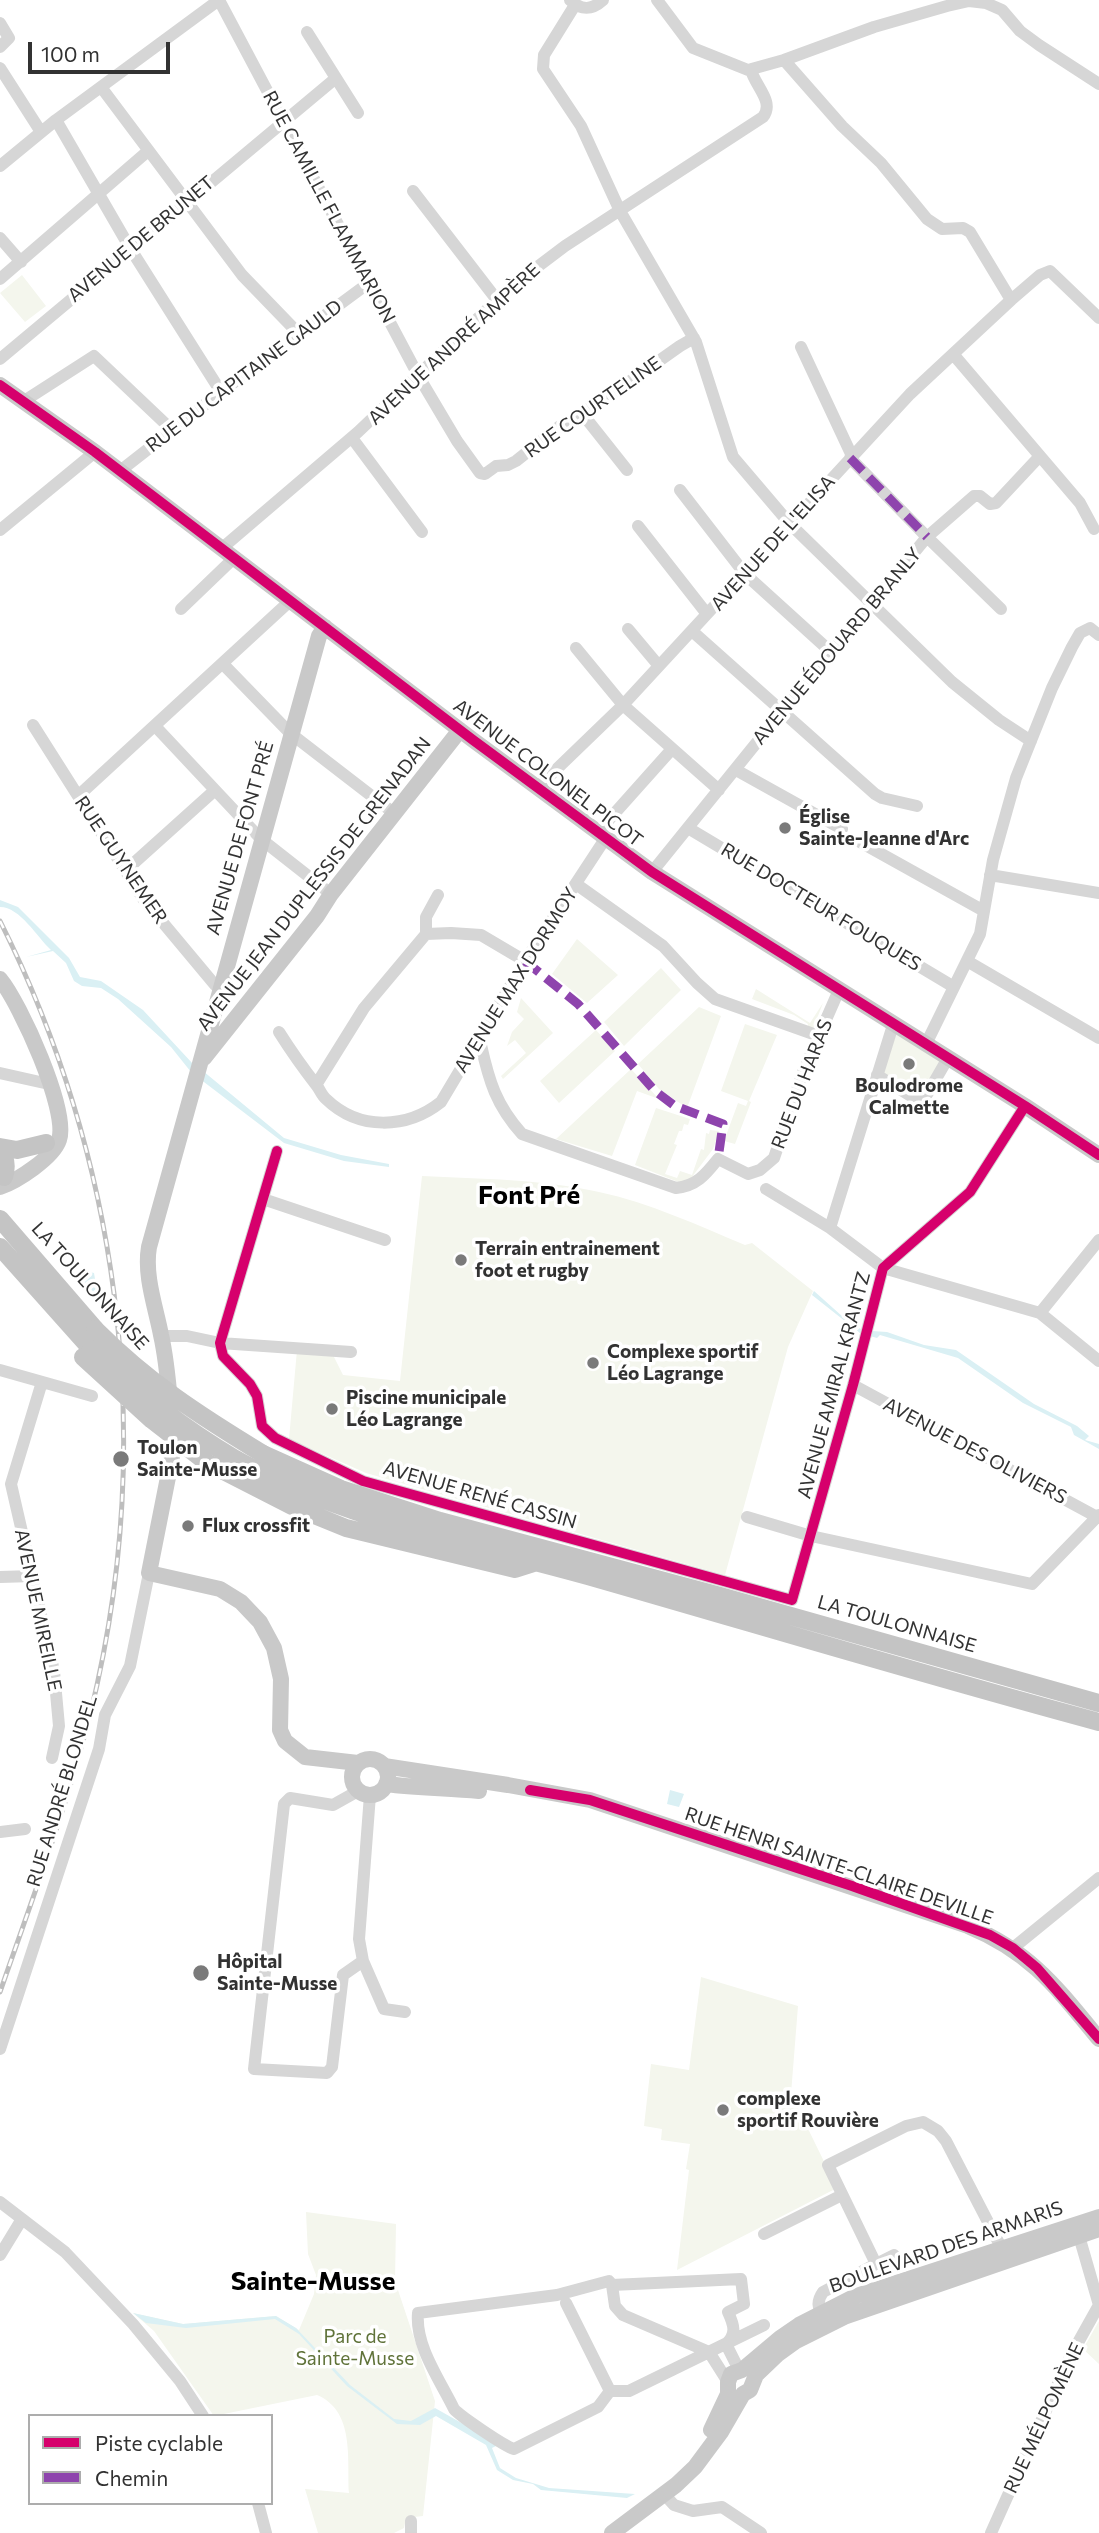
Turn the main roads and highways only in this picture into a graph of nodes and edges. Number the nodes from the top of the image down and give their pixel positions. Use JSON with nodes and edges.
{"nodes":[{"id":1,"x":0,"y":384,"type":"edge"},
{"id":2,"x":325,"y":626,"type":"junction"},
{"id":3,"x":460,"y":730,"type":"junction"},
{"id":4,"x":0,"y":979,"type":"edge"},
{"id":5,"x":214,"y":1033,"type":"junction"},
{"id":6,"x":56,"y":1106,"type":"junction"},
{"id":7,"x":46,"y":1143,"type":"junction"},
{"id":8,"x":0,"y":1149,"type":"edge"},
{"id":9,"x":1099,"y":1155,"type":"edge"},
{"id":10,"x":1,"y":1182,"type":"edge"},
{"id":11,"x":0,"y":1219,"type":"edge"},
{"id":12,"x":0,"y":1247,"type":"edge"},
{"id":13,"x":0,"y":1257,"type":"edge"},
{"id":14,"x":161,"y":1336,"type":"joint"},
{"id":15,"x":87,"y":1353,"type":"junction"},
{"id":16,"x":537,"y":1562,"type":"junction"},
{"id":17,"x":1099,"y":1703,"type":"edge"},
{"id":18,"x":1093,"y":1721,"type":"edge"},
{"id":19,"x":384,"y":1766,"type":"junction"},
{"id":20,"x":355,"y":1769,"type":"junction"},
{"id":21,"x":387,"y":1784,"type":"junction"},
{"id":22,"x":530,"y":1790,"type":"junction"},
{"id":23,"x":1099,"y":2039,"type":"edge"},
{"id":24,"x":1099,"y":2217,"type":"edge"},
{"id":25,"x":1099,"y":2229,"type":"edge"},
{"id":26,"x":739,"y":2380,"type":"junction"},
{"id":27,"x":612,"y":2533,"type":"edge"}],
"edges":[{"from":1,"to":2,"type":"main road","name":"AVENUE COLONEL PICOT"},
{"from":2,"to":3,"type":"main road","name":"AVENUE COLONEL PICOT"},
{"from":2,"to":5,"type":"main road","name":"AVENUE DE FONT PRÉ"},
{"from":3,"to":5,"type":"main road","name":"AVENUE JEAN DUPLESSIS DE GRENADAN"},
{"from":3,"to":9,"type":"main road","name":"AVENUE COLONEL PICOT"},
{"from":4,"to":6,"type":"main road"},
{"from":5,"to":14,"type":"main road","name":"AVENUE DE FONT PRÉ"},
{"from":6,"to":7,"type":"main road"},
{"from":6,"to":10,"type":"main road"},
{"from":7,"to":8,"type":"highway"},
{"from":7,"to":10,"type":"main road"},
{"from":8,"to":10,"type":"highway"},
{"from":11,"to":17,"type":"highway","name":"LA TOULONNAISE","bridge":true},
{"from":12,"to":15,"type":"highway","name":"LA TOULONNAISE"},
{"from":13,"to":15,"type":"highway"},
{"from":14,"to":20,"type":"main road","name":"RUE ANDRÉ BLONDEL"},
{"from":15,"to":16,"type":"highway","name":"LA TOULONNAISE","bridge":true},
{"from":15,"to":16,"type":"highway","bridge":true},
{"from":16,"to":18,"type":"highway","name":"LA TOULONNAISE"},
{"from":19,"to":20,"type":"main road"},
{"from":19,"to":21,"type":"main road"},
{"from":19,"to":22,"type":"main road","name":"RUE HENRI SAINTE-CLAIRE DEVILLE"},
{"from":20,"to":21,"type":"main road"},
{"from":21,"to":22,"type":"main road","name":"RUE HENRI SAINTE-CLAIRE DEVILLE"},
{"from":22,"to":23,"type":"main road","name":"RUE HENRI SAINTE-CLAIRE DEVILLE"},
{"from":24,"to":26,"type":"main road","name":"BOULEVARD DES ARMARIS"},
{"from":25,"to":26,"type":"main road","name":"BOULEVARD DES ARMARIS"},
{"from":26,"to":27,"type":"main road","name":"BOULEVARD DES ARMARIS"}]}
